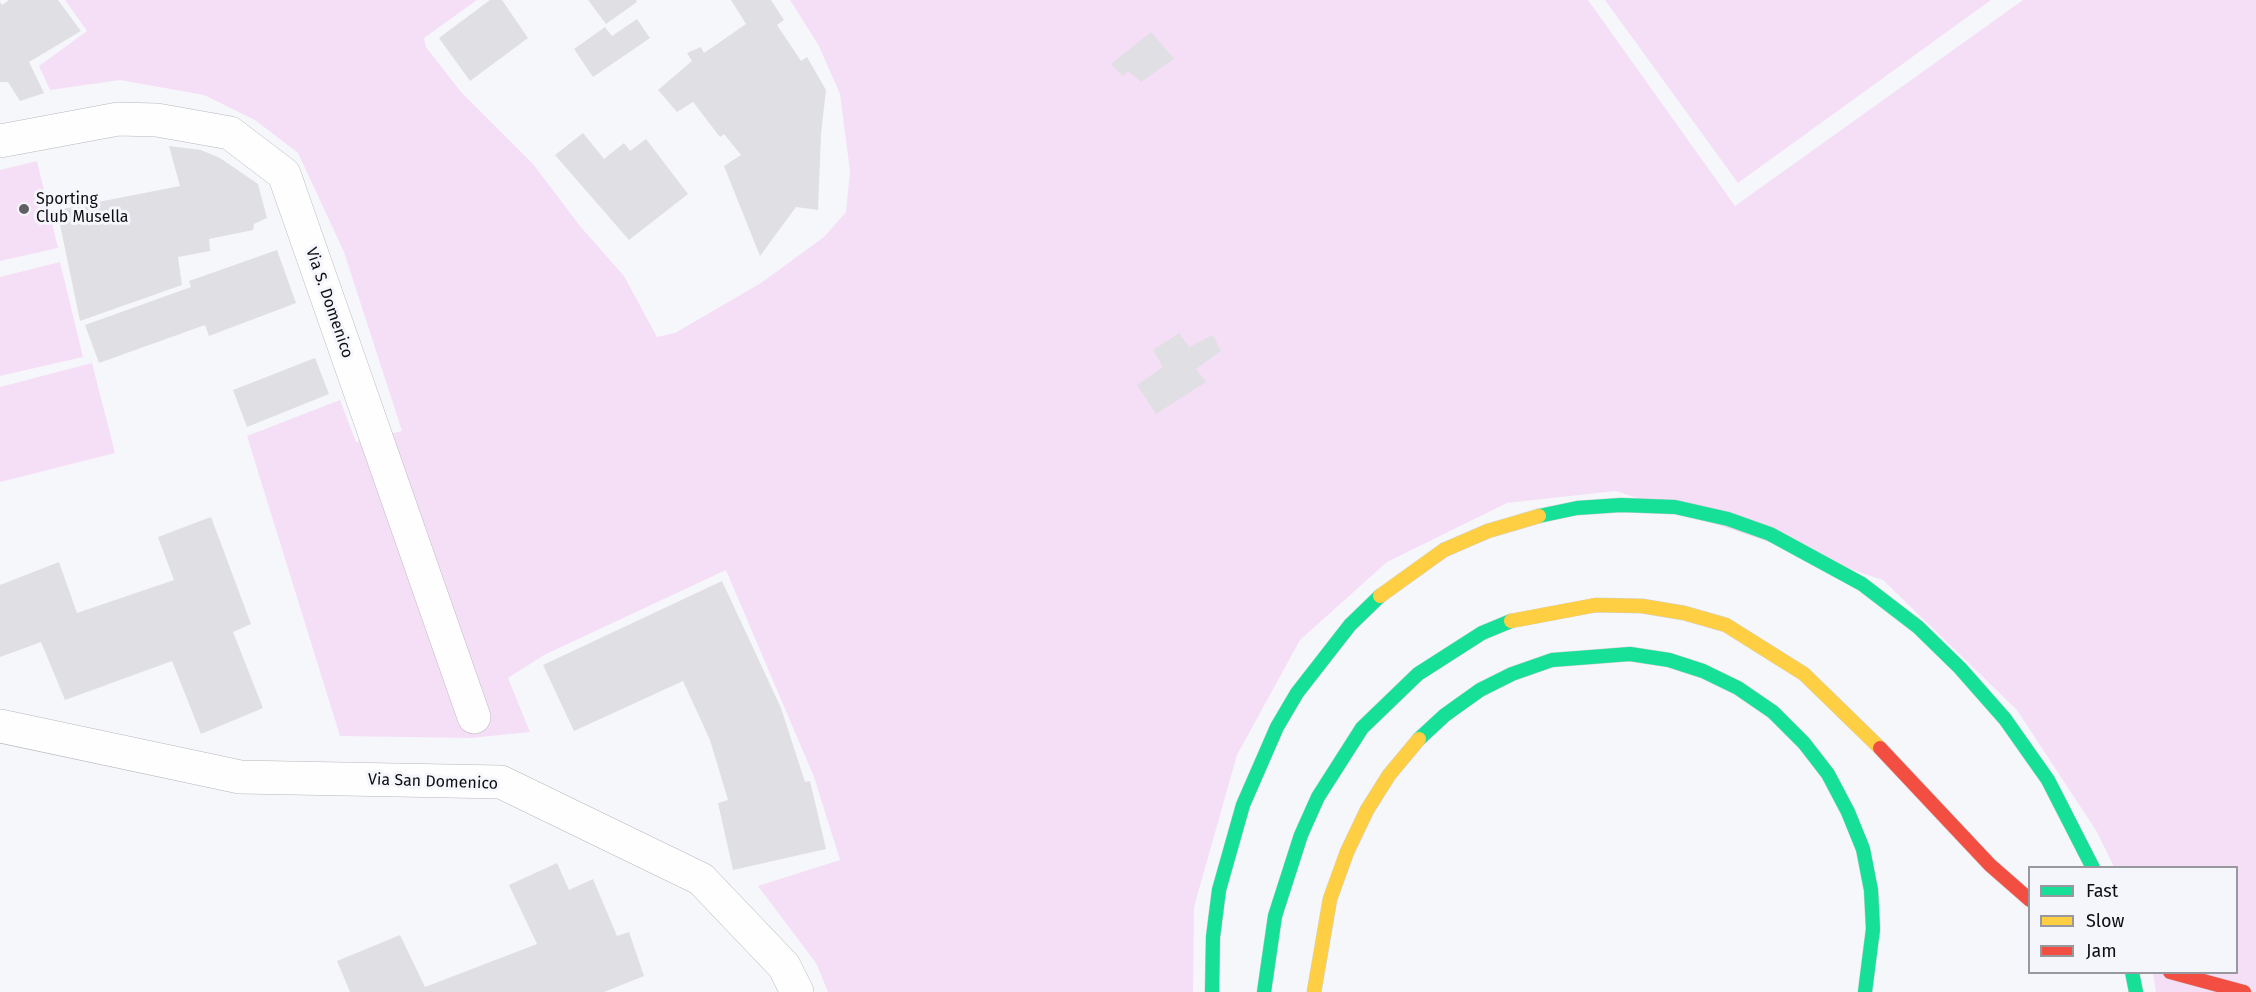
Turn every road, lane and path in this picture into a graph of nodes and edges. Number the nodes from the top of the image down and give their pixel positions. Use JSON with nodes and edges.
{"nodes":[{"id":1,"x":0,"y":141,"type":"edge"},
{"id":2,"x":474,"y":717,"type":"dead end"},
{"id":3,"x":0,"y":726,"type":"edge"},
{"id":4,"x":2092,"y":866,"type":"edge"},
{"id":5,"x":2028,"y":898,"type":"edge"},
{"id":6,"x":2132,"y":974,"type":"edge"},
{"id":7,"x":2177,"y":974,"type":"edge"},
{"id":8,"x":797,"y":992,"type":"edge"},
{"id":9,"x":1212,"y":992,"type":"edge"},
{"id":10,"x":1264,"y":992,"type":"edge"},
{"id":11,"x":1314,"y":992,"type":"edge"},
{"id":12,"x":1865,"y":992,"type":"edge"},
{"id":13,"x":2136,"y":992,"type":"edge"},
{"id":14,"x":2244,"y":992,"type":"edge"}],
"edges":[{"from":1,"to":2,"type":"street","name":"Via S. Domenico"},
{"from":3,"to":8,"type":"street","name":"Via San Domenico"},
{"from":4,"to":9,"type":"highway"},
{"from":5,"to":10,"type":"highway"},
{"from":6,"to":13,"type":"highway"},
{"from":7,"to":14,"type":"highway"},
{"from":11,"to":12,"type":"highway"}]}
